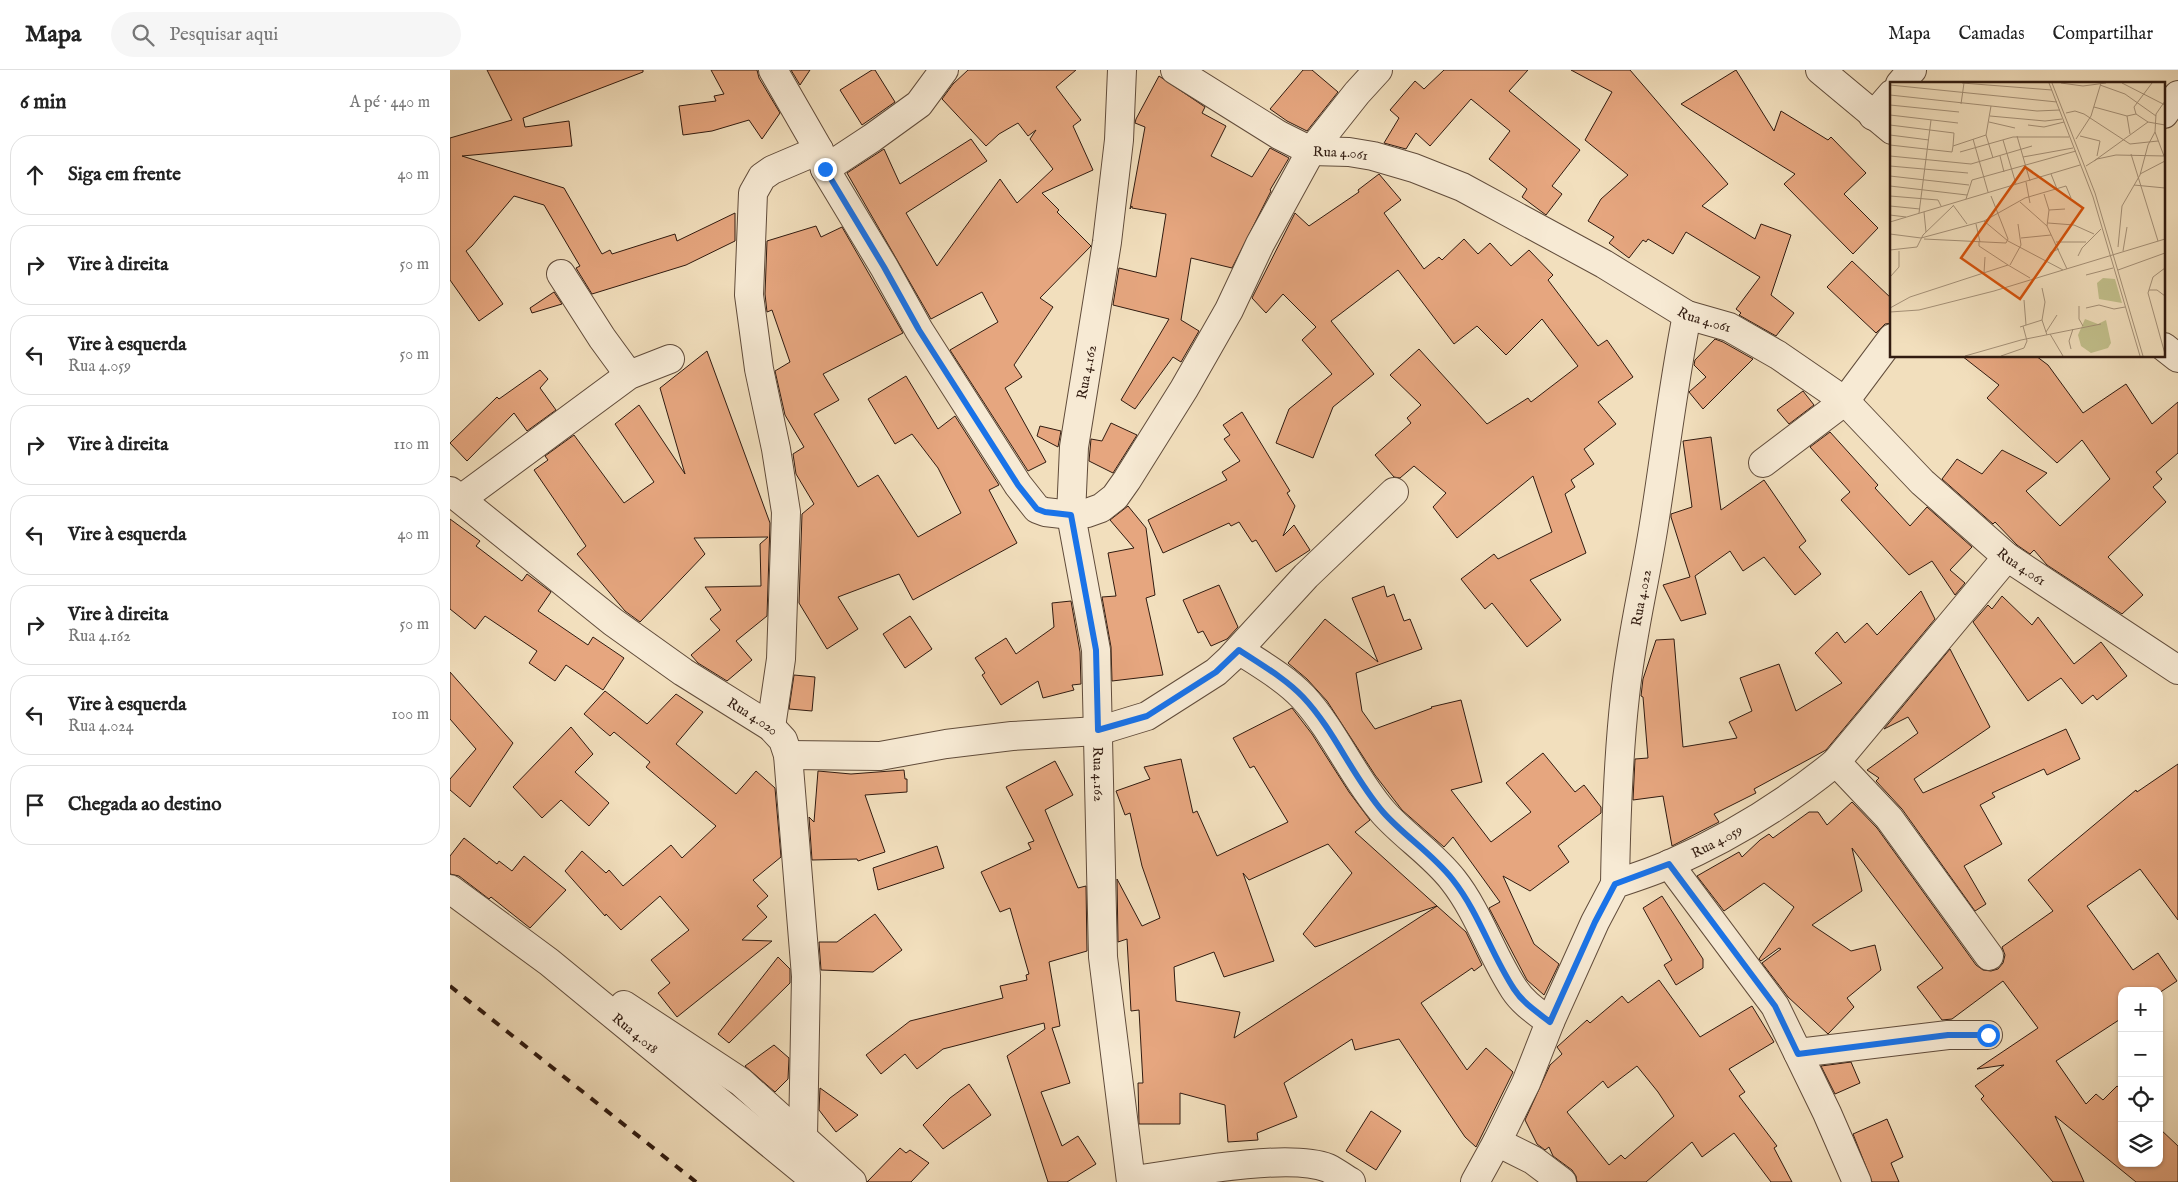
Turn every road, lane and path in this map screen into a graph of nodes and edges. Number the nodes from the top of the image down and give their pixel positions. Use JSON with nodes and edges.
{"nodes":[{"id":1,"x":773,"y":70,"type":"edge"},
{"id":2,"x":944,"y":70,"type":"edge"},
{"id":3,"x":1122,"y":70,"type":"edge"},
{"id":4,"x":1175,"y":70,"type":"edge"},
{"id":5,"x":1378,"y":70,"type":"edge"},
{"id":6,"x":1820,"y":70,"type":"edge"},
{"id":7,"x":1912,"y":70,"type":"edge"},
{"id":8,"x":1902,"y":82,"type":"edge"},
{"id":9,"x":2178,"y":95,"type":"edge"},
{"id":10,"x":1890,"y":100,"type":"edge"},
{"id":11,"x":2166,"y":111,"type":"edge"},
{"id":12,"x":1882,"y":123,"type":"edge"},
{"id":13,"x":1311,"y":151,"type":"junction"},
{"id":14,"x":822,"y":159,"type":"junction"},
{"id":15,"x":562,"y":274,"type":"dead end"},
{"id":16,"x":1687,"y":315,"type":"junction"},
{"id":17,"x":1890,"y":341,"type":"edge"},
{"id":18,"x":2166,"y":349,"type":"edge"},
{"id":19,"x":2178,"y":358,"type":"edge"},
{"id":20,"x":670,"y":359,"type":"dead end"},
{"id":21,"x":628,"y":375,"type":"junction"},
{"id":22,"x":1844,"y":401,"type":"junction"},
{"id":23,"x":1763,"y":463,"type":"dead end"},
{"id":24,"x":1394,"y":492,"type":"dead end"},
{"id":25,"x":455,"y":496,"type":"edge"},
{"id":26,"x":1071,"y":515,"type":"junction"},
{"id":27,"x":2007,"y":557,"type":"junction"},
{"id":28,"x":1239,"y":650,"type":"junction"},
{"id":29,"x":2178,"y":670,"type":"edge"},
{"id":30,"x":771,"y":727,"type":"junction"},
{"id":31,"x":1098,"y":730,"type":"junction"},
{"id":32,"x":788,"y":755,"type":"junction"},
{"id":33,"x":1836,"y":762,"type":"junction"},
{"id":34,"x":1669,"y":864,"type":"junction"},
{"id":35,"x":1615,"y":884,"type":"junction"},
{"id":36,"x":450,"y":889,"type":"edge"},
{"id":37,"x":1989,"y":956,"type":"dead end"},
{"id":38,"x":549,"y":962,"type":"junction"},
{"id":39,"x":1550,"y":1022,"type":"junction"},
{"id":40,"x":1988,"y":1035,"type":"dead end"},
{"id":41,"x":1798,"y":1054,"type":"junction"},
{"id":42,"x":803,"y":1137,"type":"junction"},
{"id":43,"x":1497,"y":1142,"type":"junction"},
{"id":44,"x":817,"y":1182,"type":"edge"},
{"id":45,"x":852,"y":1182,"type":"edge"},
{"id":46,"x":1131,"y":1182,"type":"edge"},
{"id":47,"x":1351,"y":1182,"type":"edge"},
{"id":48,"x":1475,"y":1182,"type":"edge"},
{"id":49,"x":1562,"y":1182,"type":"edge"},
{"id":50,"x":1857,"y":1182,"type":"edge"}],
"edges":[{"from":1,"to":14,"type":"street"},
{"from":2,"to":14,"type":"street"},
{"from":3,"to":26,"type":"street","name":"Rua 4.162"},
{"from":4,"to":13,"type":"street","name":"Rua 4.061"},
{"from":5,"to":13,"type":"street"},
{"from":6,"to":12,"type":"street"},
{"from":7,"to":8,"type":"street"},
{"from":9,"to":11,"type":"street"},
{"from":10,"to":12,"type":"street"},
{"from":13,"to":16,"type":"street","name":"Rua 4.061"},
{"from":13,"to":26,"type":"street"},
{"from":14,"to":26,"type":"street"},
{"from":14,"to":30,"type":"street"},
{"from":15,"to":21,"type":"street"},
{"from":16,"to":22,"type":"street","name":"Rua 4.061"},
{"from":16,"to":35,"type":"street","name":"Rua 4.022"},
{"from":17,"to":22,"type":"street"},
{"from":18,"to":19,"type":"street"},
{"from":20,"to":21,"type":"street"},
{"from":21,"to":25,"type":"street"},
{"from":22,"to":23,"type":"street"},
{"from":22,"to":27,"type":"street","name":"Rua 4.061"},
{"from":24,"to":28,"type":"street"},
{"from":25,"to":30,"type":"street","name":"Rua 4.020"},
{"from":26,"to":31,"type":"street","name":"Rua 4.162"},
{"from":27,"to":29,"type":"street","name":"Rua 4.061"},
{"from":27,"to":33,"type":"street","name":"Rua 4.059"},
{"from":28,"to":31,"type":"street"},
{"from":28,"to":39,"type":"street"},
{"from":30,"to":32,"type":"street","name":"Rua 4.020"},
{"from":31,"to":32,"type":"street"},
{"from":31,"to":46,"type":"street","name":"Rua 4.162"},
{"from":32,"to":42,"type":"street","name":"Rua 4.020"},
{"from":33,"to":34,"type":"street","name":"Rua 4.059"},
{"from":33,"to":37,"type":"street"},
{"from":34,"to":35,"type":"street","name":"Rua 4.059"},
{"from":34,"to":41,"type":"street"},
{"from":35,"to":39,"type":"street"},
{"from":36,"to":38,"type":"street","name":"Rua 4.018"},
{"from":38,"to":42,"type":"street"},
{"from":38,"to":44,"type":"street","name":"Rua 4.018"},
{"from":39,"to":43,"type":"street"},
{"from":40,"to":41,"type":"street"},
{"from":41,"to":50,"type":"street"},
{"from":42,"to":45,"type":"street"},
{"from":43,"to":48,"type":"street"},
{"from":43,"to":49,"type":"street"},
{"from":46,"to":47,"type":"street"}]}
